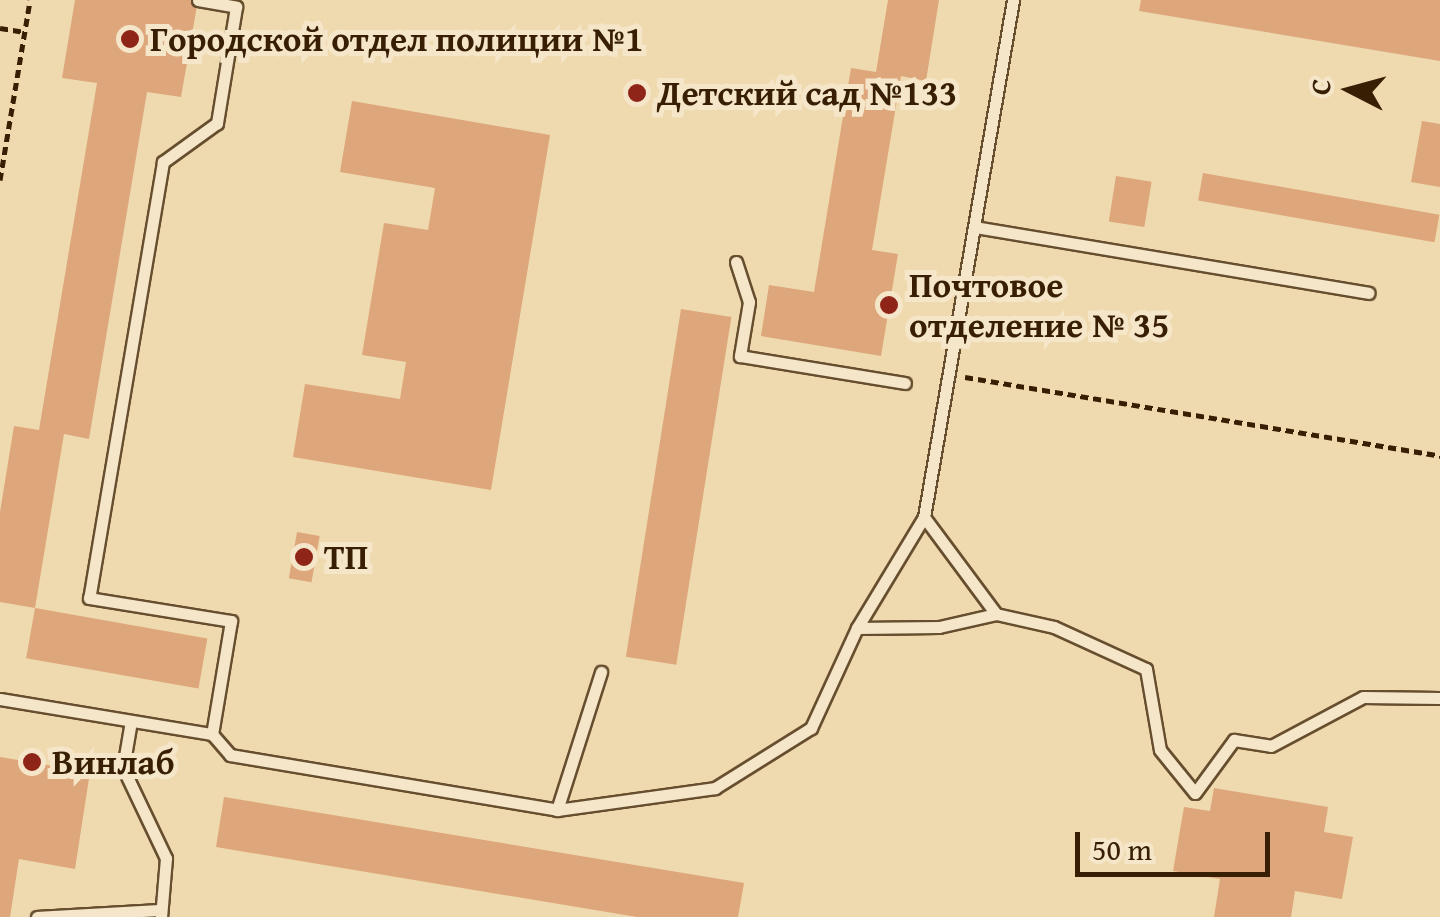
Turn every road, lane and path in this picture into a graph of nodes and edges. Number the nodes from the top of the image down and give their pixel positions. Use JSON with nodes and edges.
{"nodes":[{"id":1,"x":30,"y":0,"type":"edge"},
{"id":2,"x":198,"y":0,"type":"edge"},
{"id":3,"x":1013,"y":0,"type":"edge"},
{"id":4,"x":0,"y":28,"type":"edge"},
{"id":5,"x":25,"y":32,"type":"junction"},
{"id":6,"x":0,"y":180,"type":"edge"},
{"id":7,"x":975,"y":227,"type":"junction"},
{"id":8,"x":736,"y":262,"type":"dead end"},
{"id":9,"x":1369,"y":292,"type":"dead end"},
{"id":10,"x":948,"y":375,"type":"junction"},
{"id":11,"x":905,"y":383,"type":"dead end"},
{"id":12,"x":1440,"y":456,"type":"edge"},
{"id":13,"x":924,"y":518,"type":"junction"},
{"id":14,"x":996,"y":614,"type":"junction"},
{"id":15,"x":857,"y":628,"type":"junction"},
{"id":16,"x":601,"y":672,"type":"dead end"},
{"id":17,"x":1440,"y":698,"type":"edge"},
{"id":18,"x":0,"y":699,"type":"edge"},
{"id":19,"x":131,"y":721,"type":"junction"},
{"id":20,"x":212,"y":734,"type":"junction"},
{"id":21,"x":557,"y":810,"type":"junction"},
{"id":22,"x":159,"y":913,"type":"edge"},
{"id":23,"x":38,"y":917,"type":"edge"}],
"edges":[{"from":1,"to":5,"type":"path"},
{"from":2,"to":20,"type":"lane"},
{"from":3,"to":7,"type":"lane"},
{"from":4,"to":5,"type":"path"},
{"from":5,"to":6,"type":"path"},
{"from":7,"to":9,"type":"lane"},
{"from":7,"to":10,"type":"lane"},
{"from":8,"to":11,"type":"lane"},
{"from":10,"to":12,"type":"path"},
{"from":10,"to":13,"type":"lane"},
{"from":13,"to":14,"type":"lane"},
{"from":13,"to":15,"type":"lane"},
{"from":14,"to":15,"type":"lane"},
{"from":14,"to":17,"type":"lane"},
{"from":15,"to":21,"type":"lane"},
{"from":16,"to":21,"type":"lane"},
{"from":18,"to":19,"type":"lane"},
{"from":19,"to":20,"type":"lane"},
{"from":19,"to":22,"type":"lane"},
{"from":20,"to":21,"type":"lane"},
{"from":22,"to":23,"type":"lane"}]}
